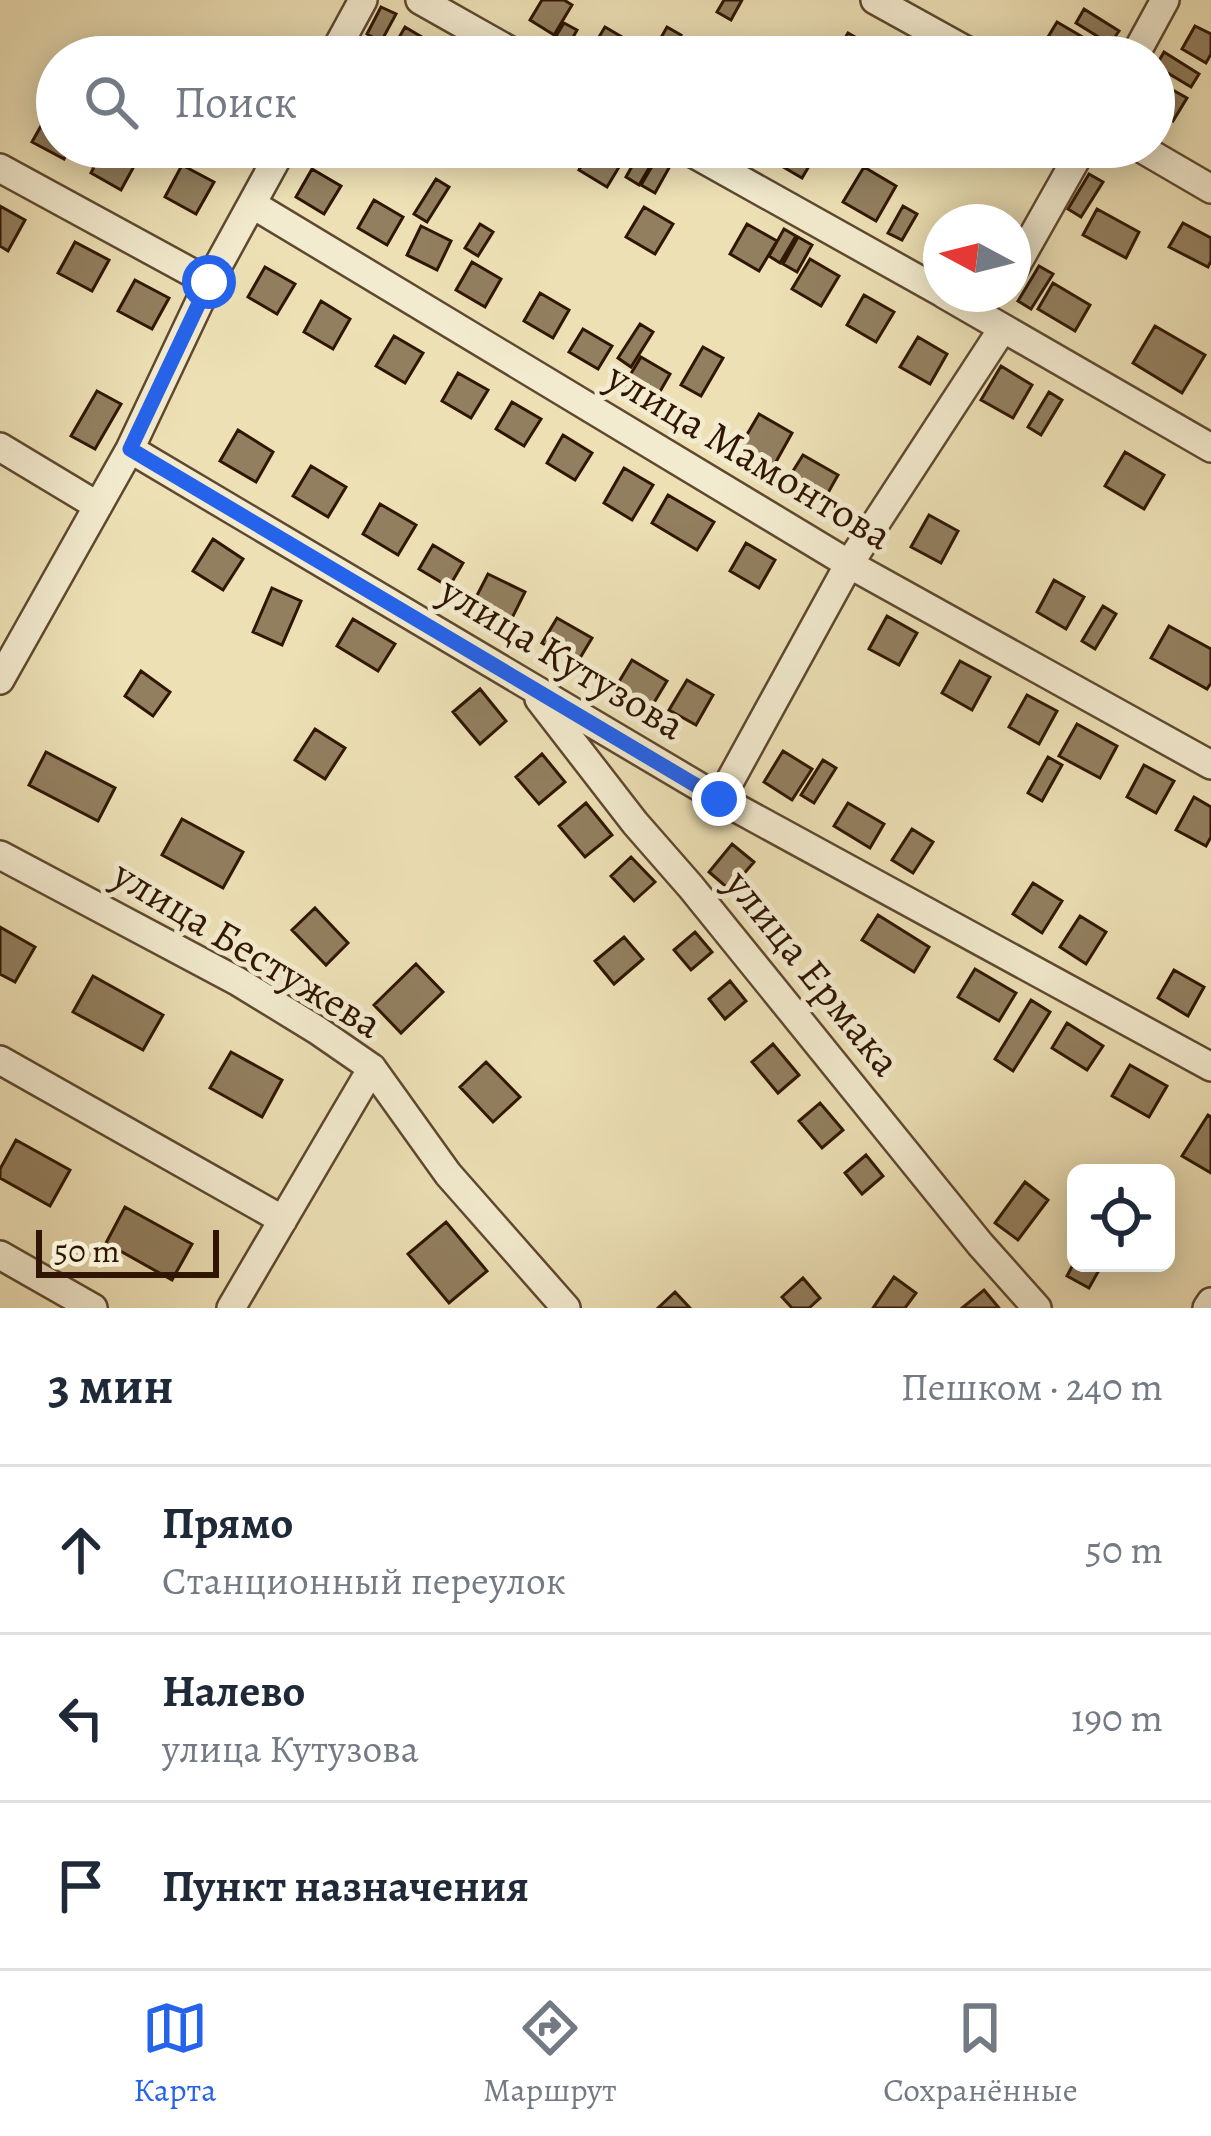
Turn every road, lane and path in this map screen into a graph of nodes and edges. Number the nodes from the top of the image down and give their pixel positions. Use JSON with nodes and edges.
{"nodes":[{"id":1,"x":363,"y":0,"type":"edge"},
{"id":2,"x":420,"y":0,"type":"edge"},
{"id":3,"x":875,"y":0,"type":"edge"},
{"id":4,"x":1165,"y":0,"type":"edge"},
{"id":5,"x":343,"y":36,"type":"edge"},
{"id":6,"x":484,"y":36,"type":"edge"},
{"id":7,"x":940,"y":36,"type":"edge"},
{"id":8,"x":1145,"y":36,"type":"edge"},
{"id":9,"x":0,"y":168,"type":"edge"},
{"id":10,"x":272,"y":168,"type":"edge"},
{"id":11,"x":719,"y":168,"type":"edge"},
{"id":12,"x":1072,"y":168,"type":"edge"},
{"id":13,"x":1175,"y":168,"type":"edge"},
{"id":14,"x":1211,"y":189,"type":"edge"},
{"id":15,"x":252,"y":204,"type":"junction"},
{"id":16,"x":1031,"y":240,"type":"edge"},
{"id":17,"x":209,"y":282,"type":"junction"},
{"id":18,"x":923,"y":282,"type":"edge"},
{"id":19,"x":996,"y":313,"type":"edge"},
{"id":20,"x":0,"y":447,"type":"edge"},
{"id":21,"x":1211,"y":448,"type":"edge"},
{"id":22,"x":130,"y":449,"type":"junction"},
{"id":23,"x":98,"y":506,"type":"junction"},
{"id":24,"x":849,"y":564,"type":"junction"},
{"id":25,"x":9,"y":644,"type":"edge"},
{"id":26,"x":0,"y":680,"type":"edge"},
{"id":27,"x":529,"y":686,"type":"junction"},
{"id":28,"x":1211,"y":765,"type":"edge"},
{"id":29,"x":719,"y":799,"type":"junction"},
{"id":30,"x":0,"y":855,"type":"edge"},
{"id":31,"x":0,"y":1060,"type":"edge"},
{"id":32,"x":1211,"y":1067,"type":"edge"},
{"id":33,"x":372,"y":1068,"type":"junction"},
{"id":34,"x":283,"y":1220,"type":"junction"},
{"id":35,"x":0,"y":1255,"type":"edge"},
{"id":36,"x":93,"y":1308,"type":"edge"},
{"id":37,"x":231,"y":1308,"type":"edge"},
{"id":38,"x":566,"y":1308,"type":"edge"},
{"id":39,"x":1037,"y":1308,"type":"edge"}],
"edges":[{"from":1,"to":5,"type":"street"},
{"from":2,"to":6,"type":"street"},
{"from":3,"to":7,"type":"street"},
{"from":4,"to":8,"type":"street"},
{"from":9,"to":17,"type":"street"},
{"from":10,"to":15,"type":"street"},
{"from":11,"to":18,"type":"street"},
{"from":12,"to":16,"type":"street"},
{"from":13,"to":14,"type":"street"},
{"from":15,"to":17,"type":"street"},
{"from":15,"to":24,"type":"street","name":"улица Мамонтова"},
{"from":17,"to":22,"type":"street"},
{"from":19,"to":21,"type":"street"},
{"from":19,"to":24,"type":"street"},
{"from":20,"to":23,"type":"street"},
{"from":22,"to":23,"type":"street"},
{"from":22,"to":27,"type":"street","name":"улица Кутузова"},
{"from":23,"to":25,"type":"street"},
{"from":24,"to":28,"type":"street","name":"улица Мамонтова"},
{"from":24,"to":29,"type":"street"},
{"from":25,"to":26,"type":"street"},
{"from":27,"to":29,"type":"street","name":"улица Кутузова"},
{"from":27,"to":39,"type":"street","name":"улица Ермака"},
{"from":29,"to":32,"type":"street","name":"улица Кутузова"},
{"from":30,"to":33,"type":"street","name":"улица Бестужева"},
{"from":31,"to":34,"type":"street"},
{"from":33,"to":34,"type":"street"},
{"from":33,"to":38,"type":"street","name":"улица Бестужева"},
{"from":34,"to":37,"type":"street"},
{"from":35,"to":36,"type":"street"}]}
